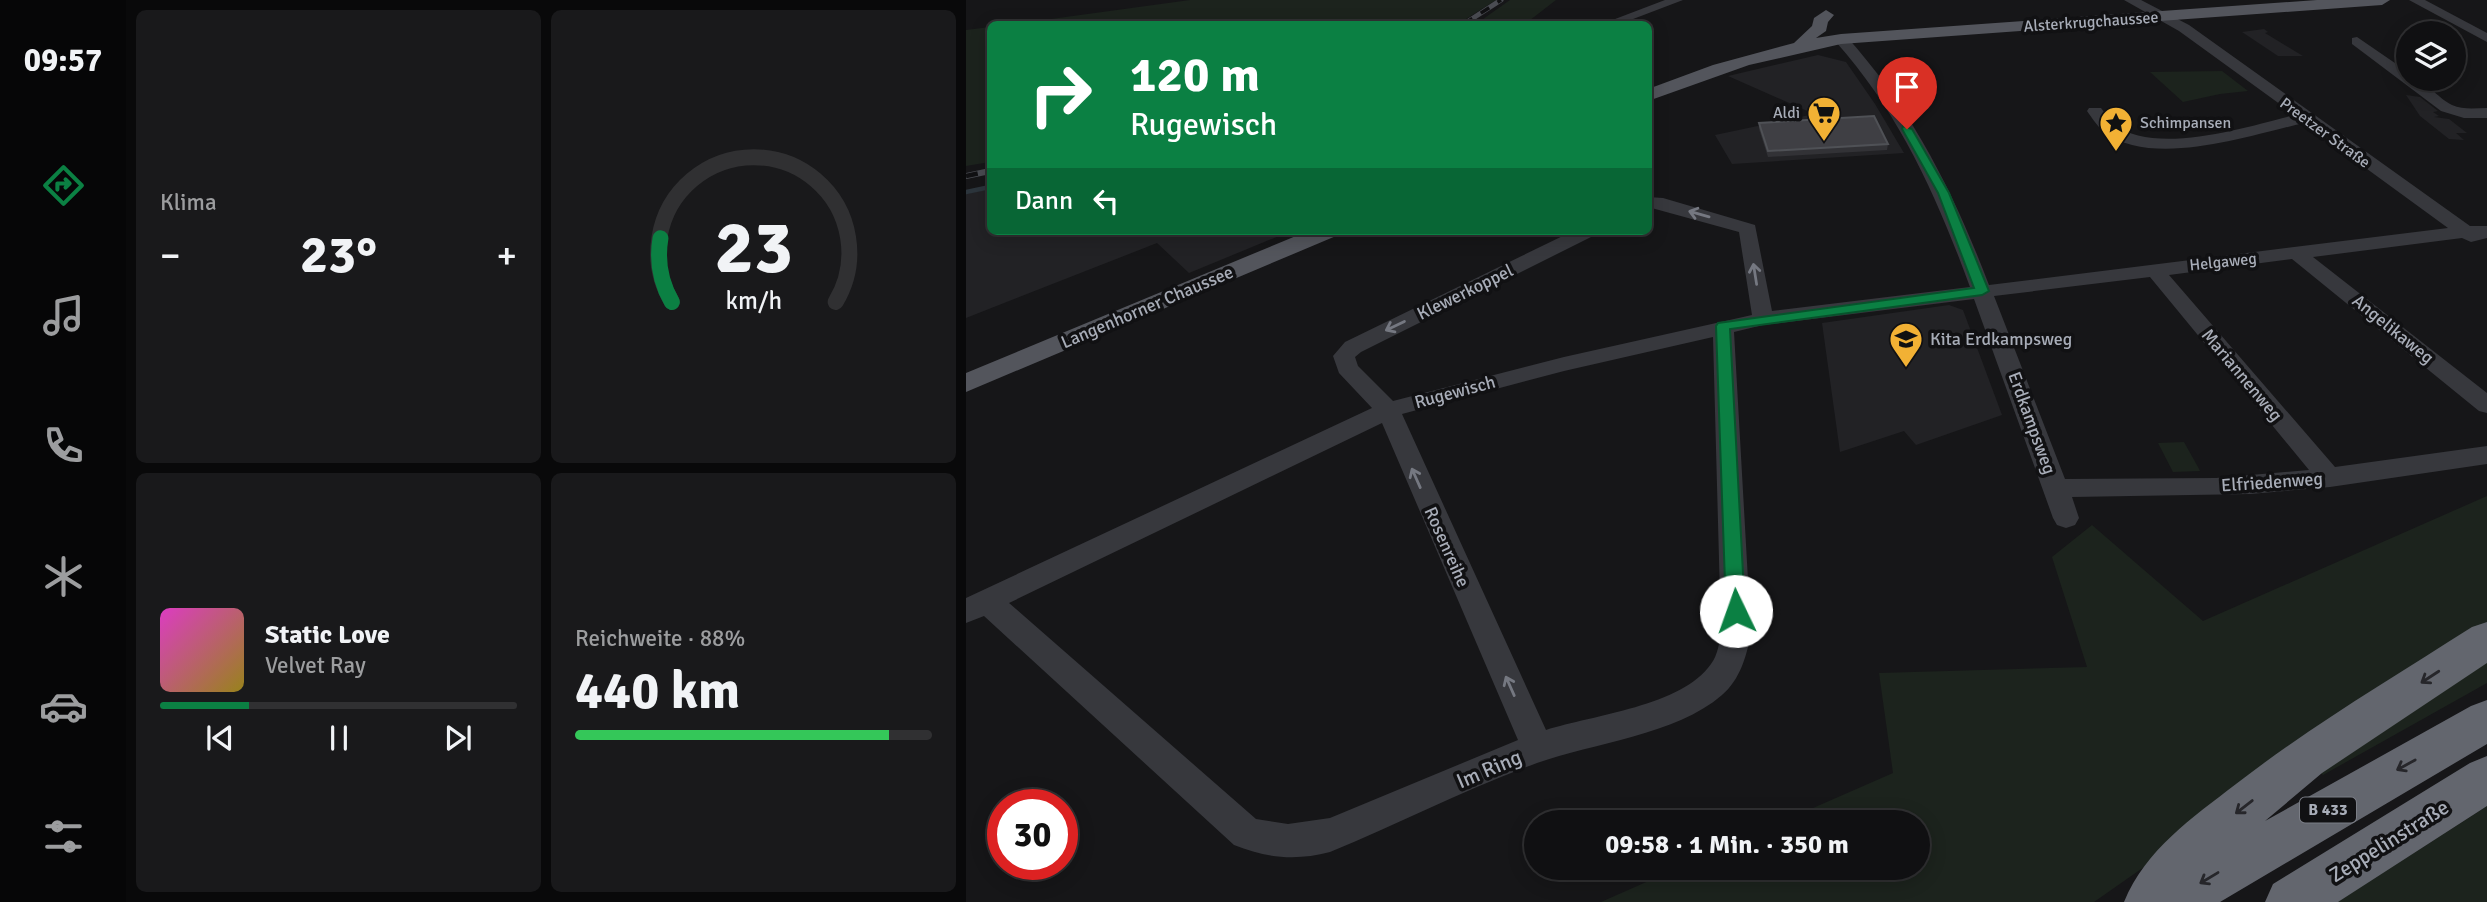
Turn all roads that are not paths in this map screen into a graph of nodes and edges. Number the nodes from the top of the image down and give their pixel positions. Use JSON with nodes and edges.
{"nodes":[{"id":1,"x":1676,"y":0,"type":"edge"},
{"id":2,"x":2130,"y":0,"type":"edge"},
{"id":3,"x":2382,"y":0,"type":"edge"},
{"id":4,"x":2415,"y":0,"type":"edge"},
{"id":5,"x":1822,"y":14,"type":"edge"},
{"id":6,"x":2166,"y":16,"type":"junction"},
{"id":7,"x":1617,"y":21,"type":"edge"},
{"id":8,"x":1839,"y":37,"type":"junction"},
{"id":9,"x":2487,"y":38,"type":"edge"},
{"id":10,"x":2357,"y":41,"type":"dead end"},
{"id":11,"x":1800,"y":46,"type":"junction"},
{"id":12,"x":1652,"y":94,"type":"edge"},
{"id":13,"x":2095,"y":111,"type":"dead end"},
{"id":14,"x":2487,"y":113,"type":"edge"},
{"id":15,"x":2305,"y":118,"type":"junction"},
{"id":16,"x":1652,"y":202,"type":"edge"},
{"id":17,"x":2464,"y":232,"type":"junction"},
{"id":18,"x":2487,"y":232,"type":"edge"},
{"id":19,"x":1318,"y":235,"type":"edge"},
{"id":20,"x":1580,"y":235,"type":"edge"},
{"id":21,"x":2487,"y":246,"type":"edge"},
{"id":22,"x":2298,"y":254,"type":"junction"},
{"id":23,"x":2155,"y":270,"type":"junction"},
{"id":24,"x":1982,"y":291,"type":"junction"},
{"id":25,"x":1763,"y":318,"type":"junction"},
{"id":26,"x":1723,"y":326,"type":"junction"},
{"id":27,"x":1344,"y":356,"type":"joint"},
{"id":28,"x":966,"y":383,"type":"edge"},
{"id":29,"x":2487,"y":405,"type":"edge"},
{"id":30,"x":1388,"y":410,"type":"junction"},
{"id":31,"x":2487,"y":455,"type":"edge"},
{"id":32,"x":2330,"y":478,"type":"junction"},
{"id":33,"x":2056,"y":488,"type":"junction"},
{"id":34,"x":2066,"y":517,"type":"dead end"},
{"id":35,"x":977,"y":606,"type":"edge"},
{"id":36,"x":2487,"y":640,"type":"edge"},
{"id":37,"x":2487,"y":720,"type":"edge"},
{"id":38,"x":1538,"y":748,"type":"junction"},
{"id":39,"x":2487,"y":779,"type":"edge"},
{"id":40,"x":2150,"y":902,"type":"edge"},
{"id":41,"x":2171,"y":902,"type":"edge"},
{"id":42,"x":2291,"y":902,"type":"edge"}],
"edges":[{"from":1,"to":7,"type":"street"},
{"from":2,"to":6,"type":"street","name":"Preetzer Straße"},
{"from":3,"to":6,"type":"main road","name":"Alsterkrugchaussee"},
{"from":4,"to":9,"type":"street"},
{"from":5,"to":8,"type":"main road","name":"Erdkampsweg"},
{"from":5,"to":11,"type":"main road","name":"Erdkampsweg"},
{"from":6,"to":8,"type":"main road","name":"Alsterkrugchaussee"},
{"from":6,"to":15,"type":"street","name":"Preetzer Straße"},
{"from":8,"to":11,"type":"main road"},
{"from":8,"to":24,"type":"street","name":"Erdkampsweg"},
{"from":10,"to":14,"type":"street"},
{"from":11,"to":12,"type":"main road"},
{"from":13,"to":15,"type":"street"},
{"from":15,"to":17,"type":"street","name":"Preetzer Straße"},
{"from":25,"to":16,"type":"street","one_way":true},
{"from":17,"to":18,"type":"street","name":"Helgaweg"},
{"from":17,"to":21,"type":"street","name":"Preetzer Straße"},
{"from":17,"to":22,"type":"street","name":"Helgaweg"},
{"from":19,"to":28,"type":"main road","name":"Langenhorner Chaussee"},
{"from":20,"to":27,"type":"street","name":"Klewerkoppel","one_way":true},
{"from":22,"to":23,"type":"street","name":"Helgaweg"},
{"from":22,"to":29,"type":"street","name":"Angelikaweg"},
{"from":23,"to":24,"type":"street","name":"Helgaweg"},
{"from":23,"to":32,"type":"street","name":"Mariannenweg"},
{"from":24,"to":25,"type":"street","name":"Rugewisch"},
{"from":24,"to":33,"type":"street","name":"Erdkampsweg"},
{"from":25,"to":26,"type":"street","name":"Rugewisch"},
{"from":26,"to":30,"type":"street","name":"Rugewisch"},
{"from":26,"to":38,"type":"street","name":"Im Ring"},
{"from":27,"to":30,"type":"street","name":"Rosenreihe"},
{"from":30,"to":35,"type":"street","name":"Rugewisch"},
{"from":38,"to":30,"type":"street","name":"Rosenreihe","one_way":true},
{"from":31,"to":32,"type":"street","name":"Elfriedenweg"},
{"from":32,"to":33,"type":"street","name":"Elfriedenweg"},
{"from":33,"to":34,"type":"street","name":"Erdkampsweg"},
{"from":35,"to":38,"type":"street","name":"Im Ring"},
{"from":36,"to":40,"type":"highway","one_way":true},
{"from":37,"to":41,"type":"highway","number":"B 433","one_way":true},
{"from":39,"to":42,"type":"highway","name":"Zeppelinstraße"}]}
